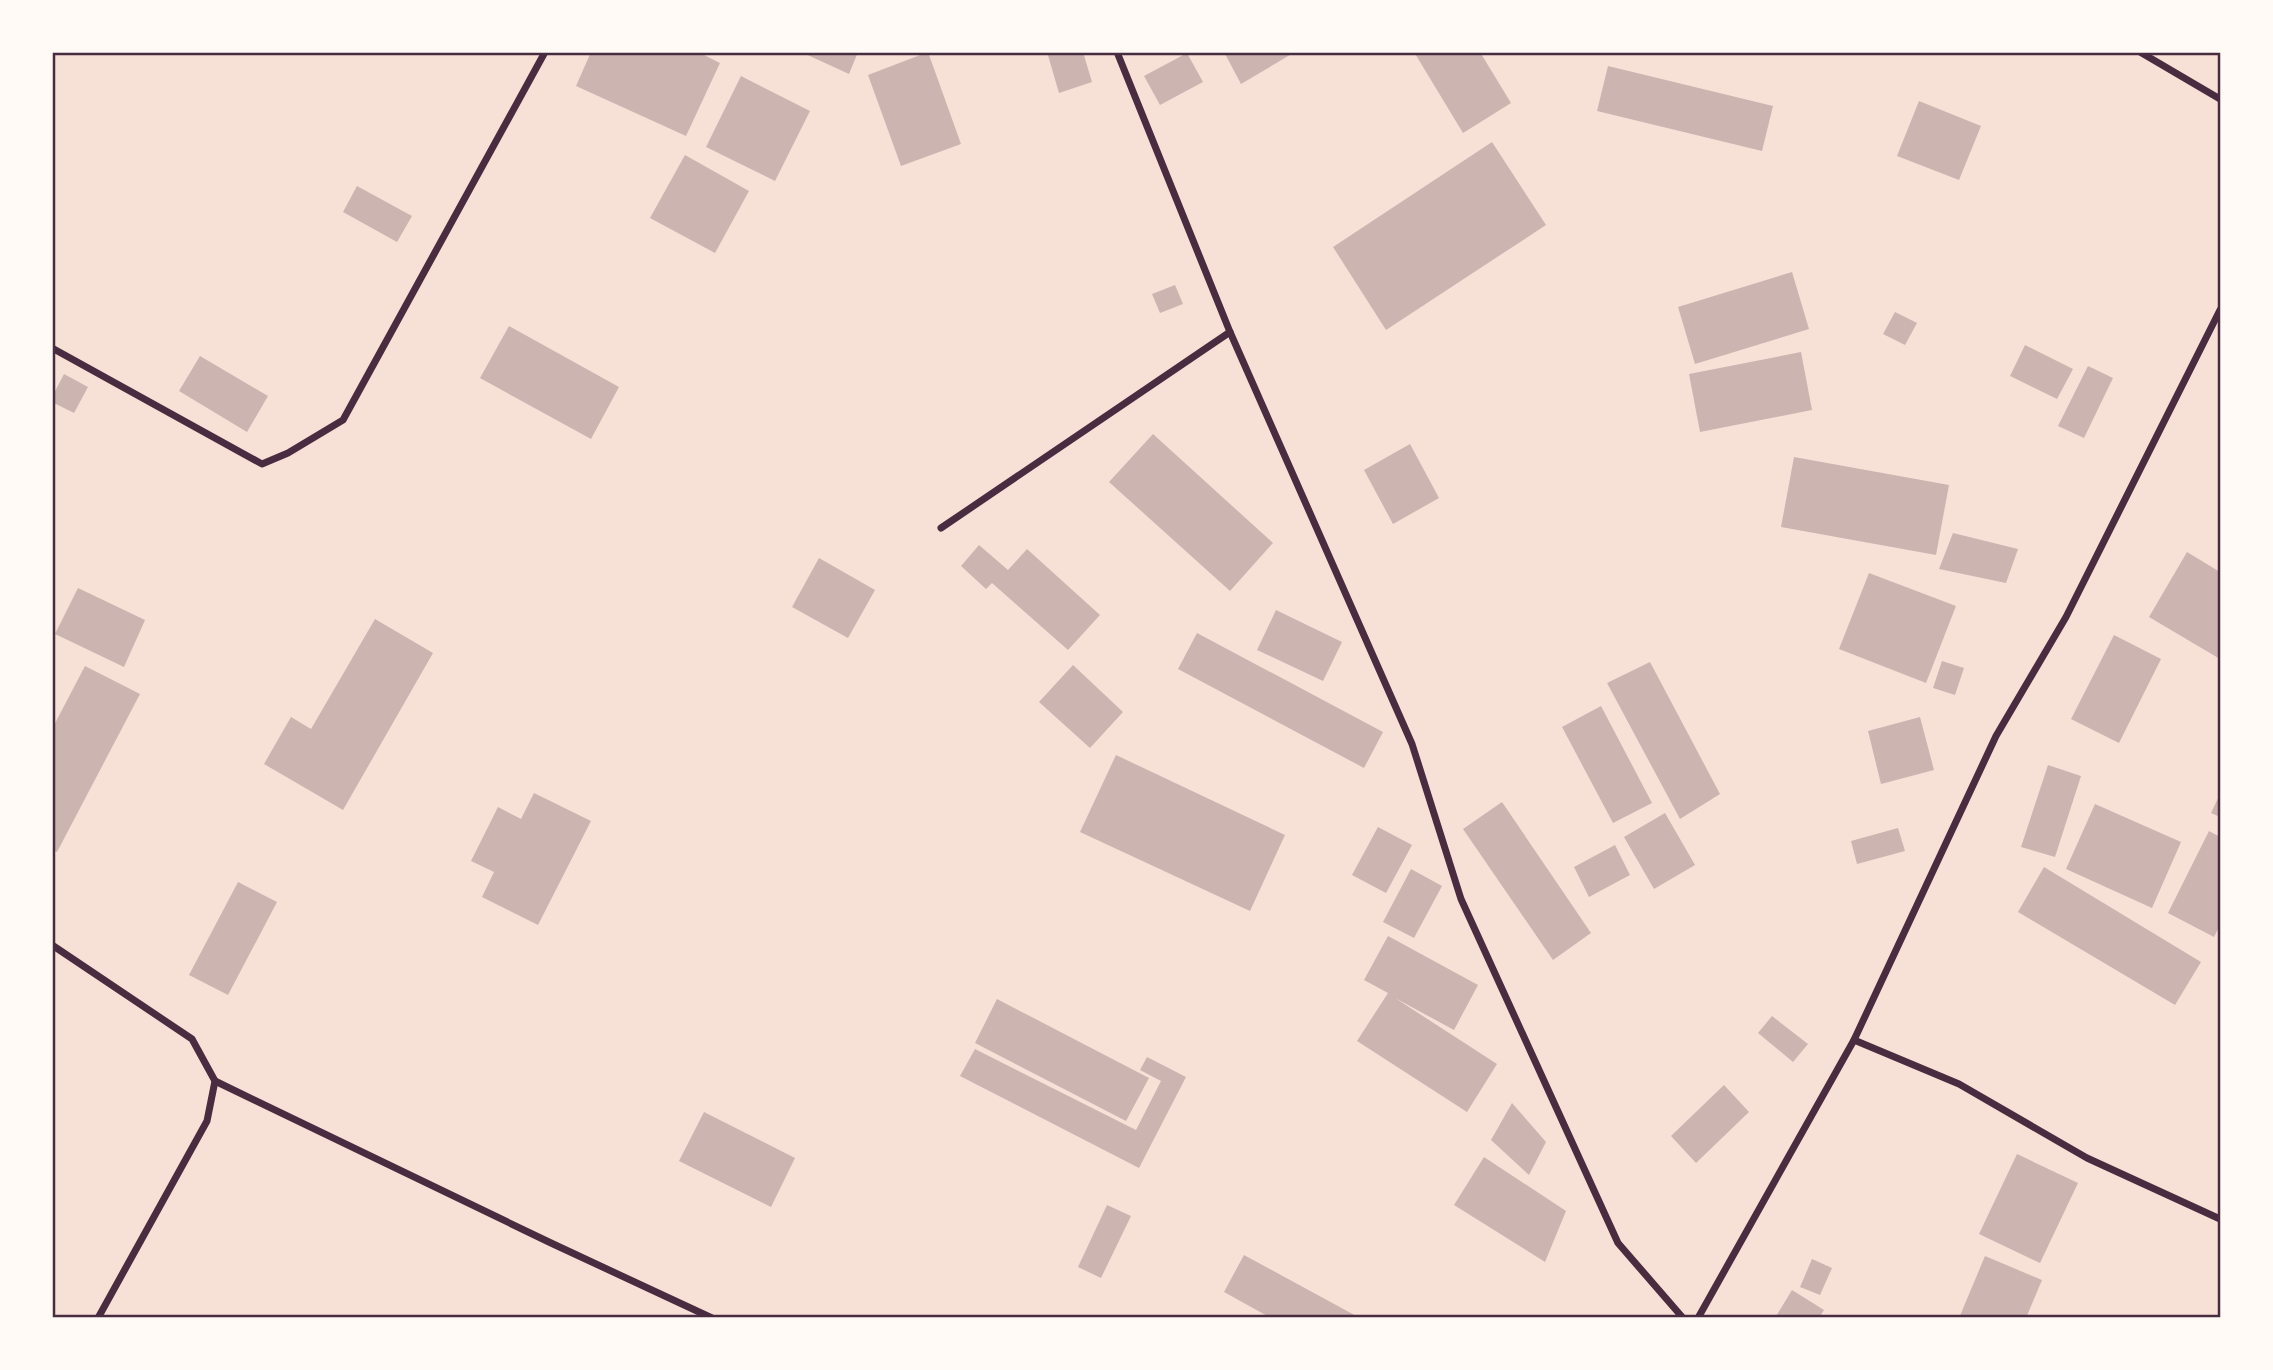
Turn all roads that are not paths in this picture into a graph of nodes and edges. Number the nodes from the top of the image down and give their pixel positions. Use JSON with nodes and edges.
{"nodes":[{"id":1,"x":545,"y":52,"type":"edge"},
{"id":2,"x":1117,"y":52,"type":"edge"},
{"id":3,"x":2140,"y":52,"type":"edge"},
{"id":4,"x":2221,"y":99,"type":"edge"},
{"id":5,"x":2221,"y":310,"type":"edge"},
{"id":6,"x":1230,"y":332,"type":"junction"},
{"id":7,"x":52,"y":348,"type":"edge"},
{"id":8,"x":941,"y":528,"type":"dead end"},
{"id":9,"x":52,"y":945,"type":"edge"},
{"id":10,"x":1854,"y":1040,"type":"junction"},
{"id":11,"x":215,"y":1082,"type":"junction"},
{"id":12,"x":2221,"y":1219,"type":"edge"},
{"id":13,"x":99,"y":1318,"type":"edge"},
{"id":14,"x":712,"y":1318,"type":"edge"},
{"id":15,"x":1683,"y":1318,"type":"edge"},
{"id":16,"x":1698,"y":1318,"type":"edge"}],
"edges":[{"from":1,"to":7,"type":"street"},
{"from":2,"to":6,"type":"street"},
{"from":3,"to":4,"type":"street"},
{"from":5,"to":10,"type":"street"},
{"from":6,"to":8,"type":"street"},
{"from":6,"to":15,"type":"street"},
{"from":9,"to":11,"type":"street"},
{"from":10,"to":12,"type":"street"},
{"from":10,"to":16,"type":"street"},
{"from":11,"to":13,"type":"street"},
{"from":11,"to":14,"type":"street"}]}
